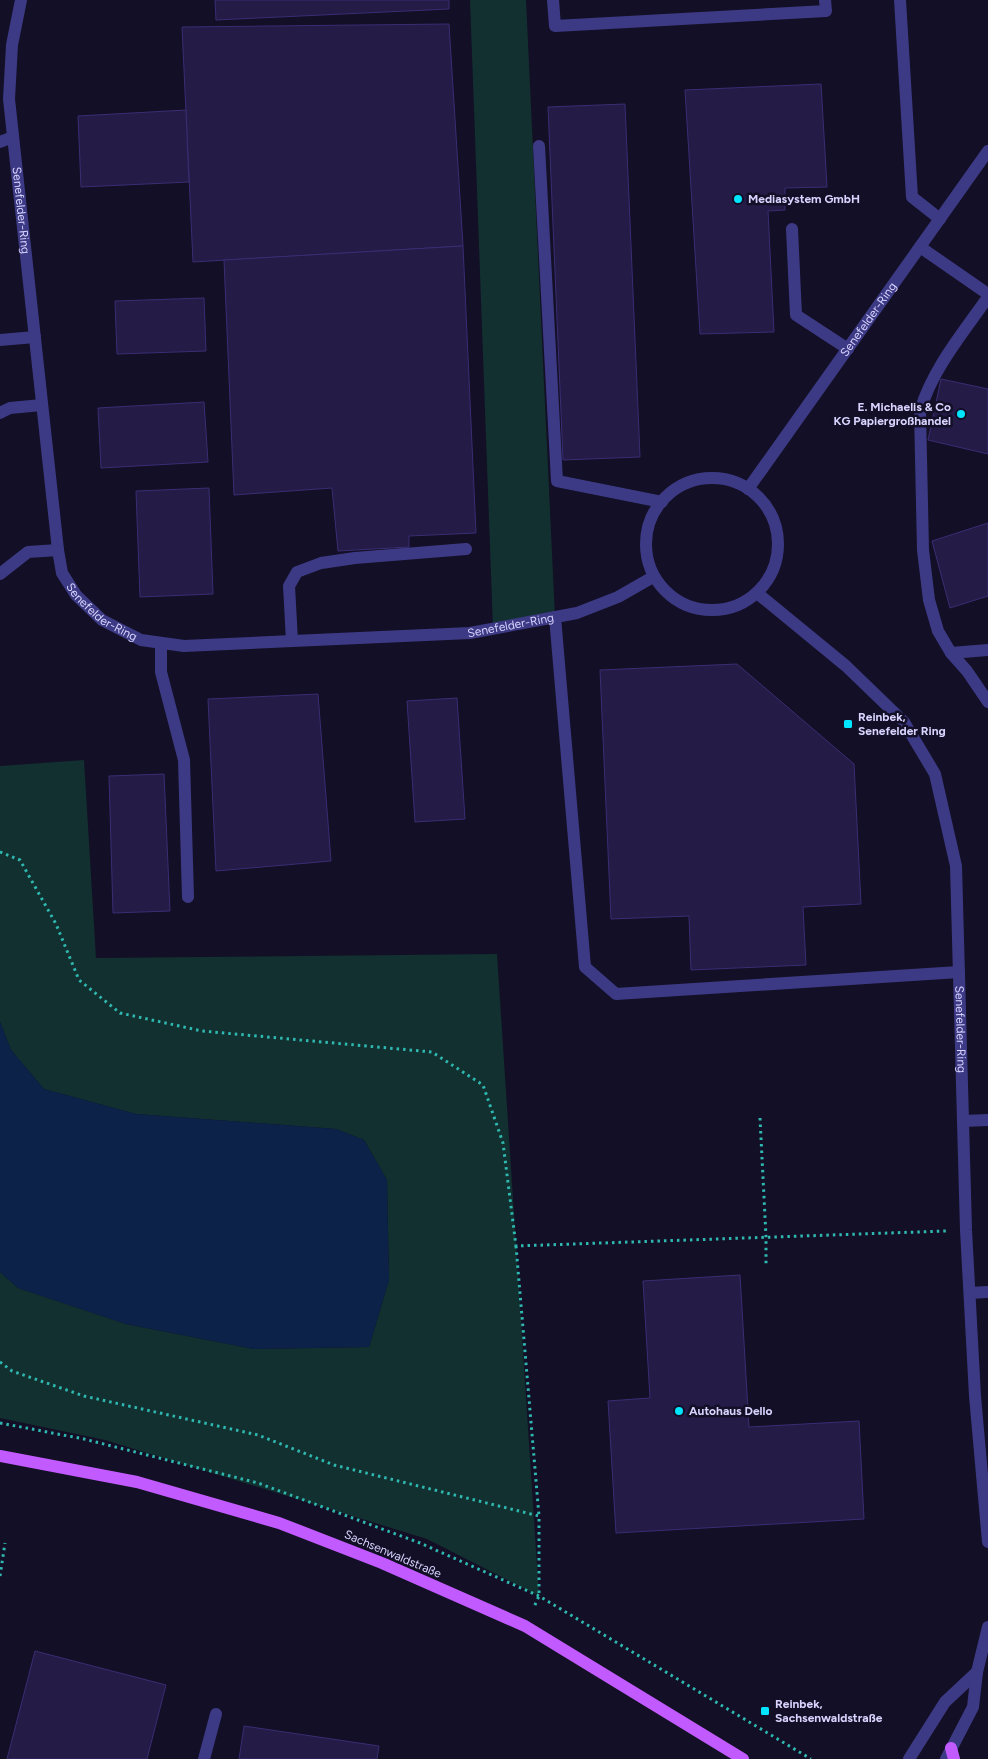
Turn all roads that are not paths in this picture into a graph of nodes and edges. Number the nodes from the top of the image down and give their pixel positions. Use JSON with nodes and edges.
{"nodes":[{"id":1,"x":21,"y":0,"type":"edge"},
{"id":2,"x":553,"y":0,"type":"edge"},
{"id":3,"x":825,"y":0,"type":"edge"},
{"id":4,"x":900,"y":0,"type":"edge"},
{"id":5,"x":13,"y":138,"type":"junction"},
{"id":6,"x":0,"y":142,"type":"edge"},
{"id":7,"x":539,"y":146,"type":"dead end"},
{"id":8,"x":988,"y":151,"type":"edge"},
{"id":9,"x":940,"y":220,"type":"junction"},
{"id":10,"x":792,"y":229,"type":"dead end"},
{"id":11,"x":920,"y":246,"type":"junction"},
{"id":12,"x":988,"y":296,"type":"edge"},
{"id":13,"x":35,"y":337,"type":"junction"},
{"id":14,"x":0,"y":340,"type":"edge"},
{"id":15,"x":848,"y":348,"type":"junction"},
{"id":16,"x":42,"y":405,"type":"junction"},
{"id":17,"x":0,"y":413,"type":"edge"},
{"id":18,"x":748,"y":489,"type":"junction"},
{"id":19,"x":662,"y":502,"type":"junction"},
{"id":20,"x":466,"y":549,"type":"dead end"},
{"id":21,"x":58,"y":550,"type":"junction"},
{"id":22,"x":0,"y":574,"type":"edge"},
{"id":23,"x":653,"y":577,"type":"junction"},
{"id":24,"x":757,"y":593,"type":"junction"},
{"id":25,"x":555,"y":617,"type":"junction"},
{"id":26,"x":292,"y":641,"type":"junction"},
{"id":27,"x":161,"y":644,"type":"junction"},
{"id":28,"x":988,"y":650,"type":"edge"},
{"id":29,"x":950,"y":653,"type":"junction"},
{"id":30,"x":988,"y":702,"type":"edge"},
{"id":31,"x":188,"y":897,"type":"dead end"},
{"id":32,"x":959,"y":972,"type":"junction"},
{"id":33,"x":988,"y":1120,"type":"edge"},
{"id":34,"x":963,"y":1121,"type":"junction"},
{"id":35,"x":988,"y":1292,"type":"edge"},
{"id":36,"x":970,"y":1293,"type":"junction"},
{"id":37,"x":0,"y":1456,"type":"edge"},
{"id":38,"x":988,"y":1542,"type":"edge"},
{"id":39,"x":988,"y":1628,"type":"edge"},
{"id":40,"x":977,"y":1672,"type":"junction"},
{"id":41,"x":216,"y":1714,"type":"dead end"},
{"id":42,"x":950,"y":1755,"type":"edge"},
{"id":43,"x":204,"y":1759,"type":"edge"},
{"id":44,"x":743,"y":1759,"type":"edge"},
{"id":45,"x":909,"y":1759,"type":"edge"}],
"edges":[{"from":1,"to":5,"type":"street","name":"Senefelder-Ring"},
{"from":2,"to":3,"type":"street"},
{"from":4,"to":9,"type":"street"},
{"from":5,"to":6,"type":"street"},
{"from":5,"to":13,"type":"street","name":"Senefelder-Ring"},
{"from":7,"to":19,"type":"street"},
{"from":8,"to":9,"type":"street","name":"Senefelder-Ring"},
{"from":9,"to":11,"type":"street","name":"Senefelder-Ring"},
{"from":10,"to":15,"type":"street"},
{"from":11,"to":12,"type":"street"},
{"from":11,"to":15,"type":"street","name":"Senefelder-Ring"},
{"from":12,"to":29,"type":"street"},
{"from":13,"to":14,"type":"street"},
{"from":13,"to":16,"type":"street","name":"Senefelder-Ring"},
{"from":15,"to":18,"type":"street","name":"Senefelder-Ring"},
{"from":16,"to":17,"type":"street"},
{"from":16,"to":21,"type":"street","name":"Senefelder-Ring"},
{"from":18,"to":19,"type":"street"},
{"from":18,"to":24,"type":"street"},
{"from":19,"to":23,"type":"street"},
{"from":20,"to":26,"type":"street"},
{"from":21,"to":22,"type":"street"},
{"from":21,"to":27,"type":"street","name":"Senefelder-Ring"},
{"from":23,"to":24,"type":"street"},
{"from":23,"to":25,"type":"street","name":"Senefelder-Ring"},
{"from":24,"to":32,"type":"street","name":"Senefelder-Ring"},
{"from":25,"to":26,"type":"street","name":"Senefelder-Ring"},
{"from":25,"to":32,"type":"street"},
{"from":26,"to":27,"type":"street","name":"Senefelder-Ring"},
{"from":27,"to":31,"type":"street"},
{"from":28,"to":29,"type":"street"},
{"from":29,"to":30,"type":"street"},
{"from":32,"to":34,"type":"street","name":"Senefelder-Ring"},
{"from":33,"to":34,"type":"street"},
{"from":34,"to":36,"type":"street","name":"Senefelder-Ring"},
{"from":35,"to":36,"type":"street"},
{"from":36,"to":38,"type":"street","name":"Senefelder-Ring"},
{"from":37,"to":44,"type":"main road","name":"Sachsenwaldstraße"},
{"from":39,"to":40,"type":"street"},
{"from":40,"to":42,"type":"street"},
{"from":40,"to":45,"type":"street"},
{"from":41,"to":43,"type":"street"}]}
